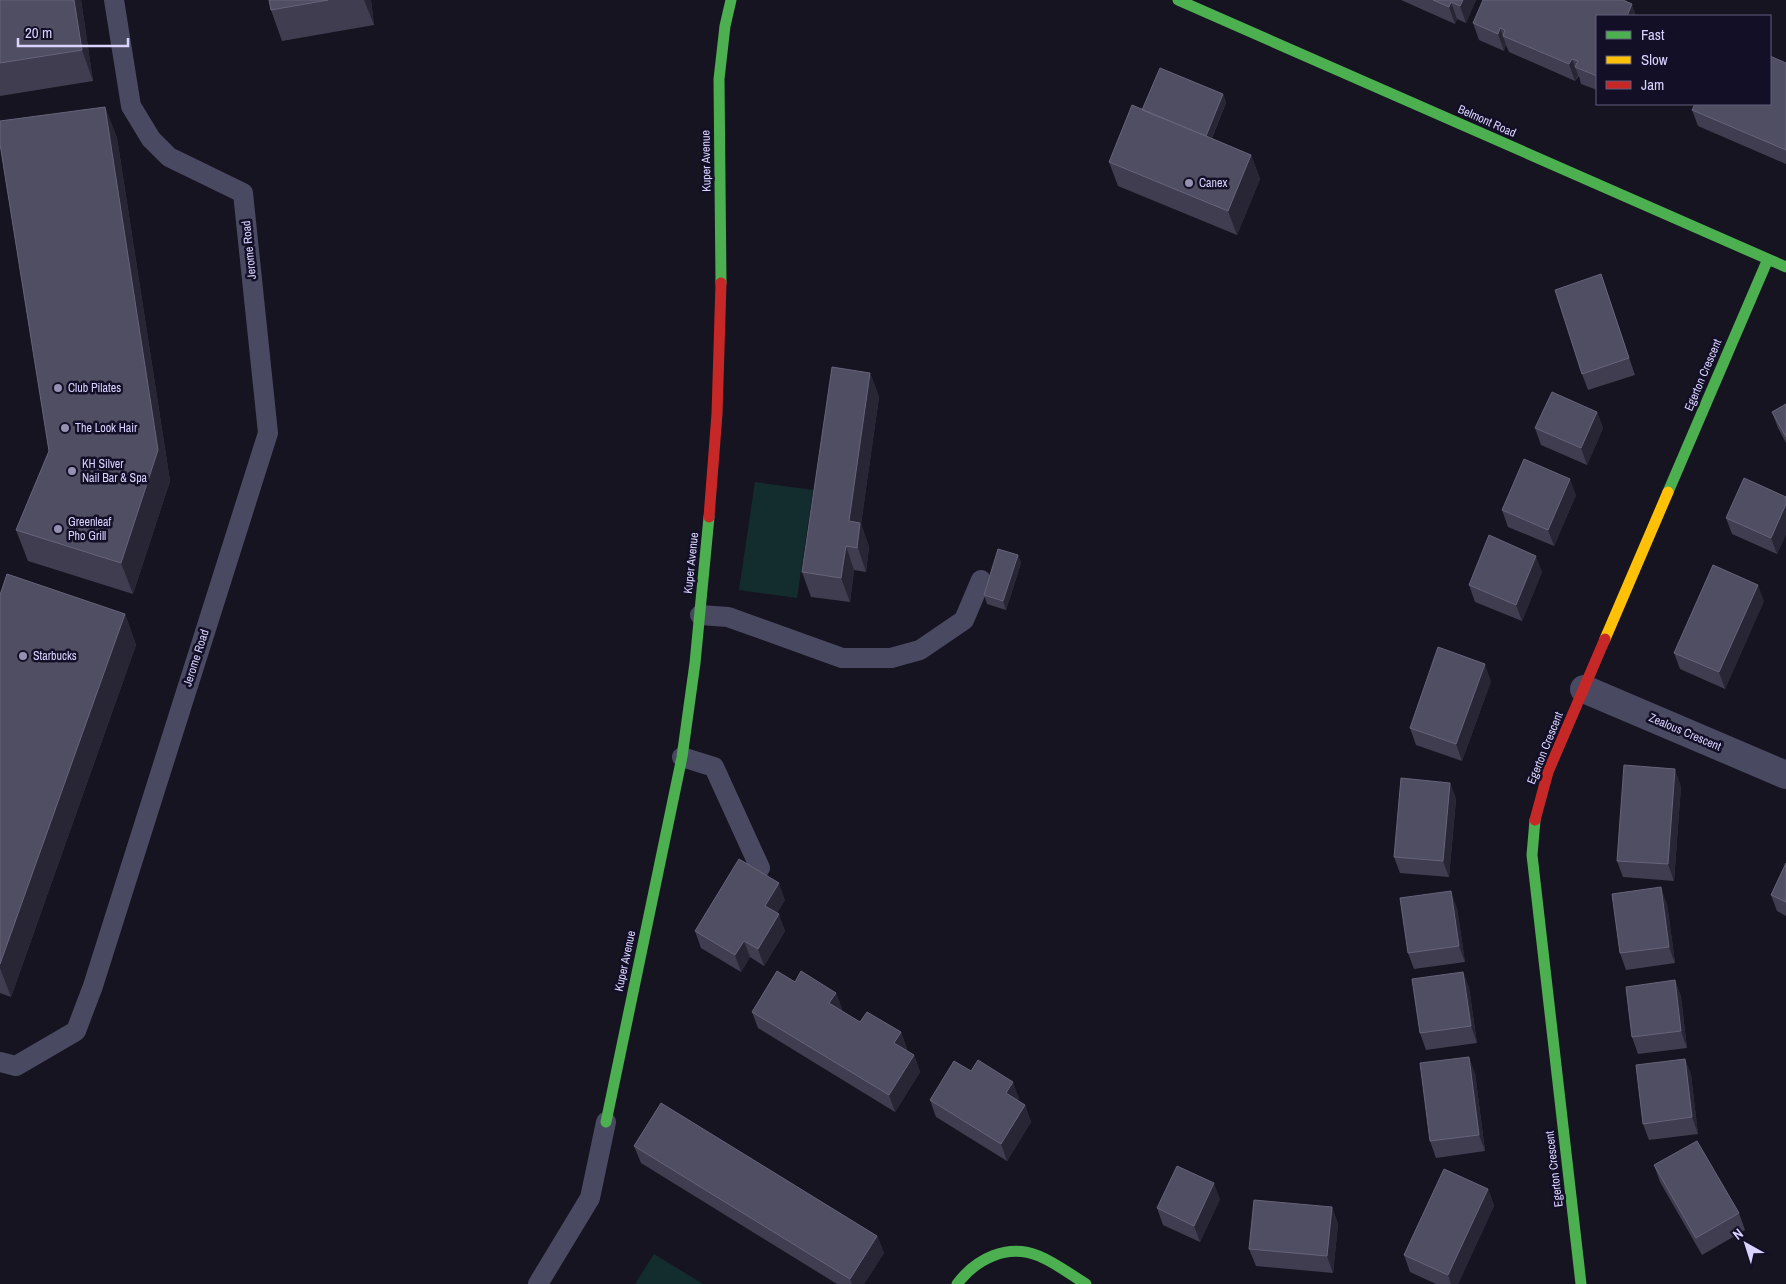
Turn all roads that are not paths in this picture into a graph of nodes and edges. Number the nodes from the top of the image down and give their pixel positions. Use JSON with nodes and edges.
{"nodes":[{"id":1,"x":114,"y":0,"type":"edge"},
{"id":2,"x":731,"y":0,"type":"edge"},
{"id":3,"x":1178,"y":0,"type":"edge"},
{"id":4,"x":1768,"y":259,"type":"junction"},
{"id":5,"x":1786,"y":267,"type":"edge"},
{"id":6,"x":981,"y":580,"type":"dead end"},
{"id":7,"x":700,"y":615,"type":"junction"},
{"id":8,"x":1584,"y":689,"type":"junction"},
{"id":9,"x":682,"y":757,"type":"junction"},
{"id":10,"x":1786,"y":775,"type":"edge"},
{"id":11,"x":760,"y":868,"type":"dead end"},
{"id":12,"x":0,"y":1062,"type":"edge"},
{"id":13,"x":606,"y":1122,"type":"joint"},
{"id":14,"x":538,"y":1284,"type":"edge"},
{"id":15,"x":957,"y":1284,"type":"edge"},
{"id":16,"x":1086,"y":1284,"type":"edge"},
{"id":17,"x":1581,"y":1284,"type":"edge"}],
"edges":[{"from":1,"to":12,"type":"lane","name":"Jerome Road"},
{"from":2,"to":7,"type":"street","name":"Kuper Avenue"},
{"from":3,"to":4,"type":"street","name":"Belmont Road"},
{"from":4,"to":5,"type":"street","name":"Belmont Road"},
{"from":4,"to":8,"type":"street","name":"Egerton Crescent"},
{"from":6,"to":7,"type":"lane"},
{"from":7,"to":9,"type":"street","name":"Kuper Avenue"},
{"from":8,"to":10,"type":"street","name":"Zealous Crescent"},
{"from":8,"to":17,"type":"street","name":"Egerton Crescent"},
{"from":9,"to":11,"type":"lane"},
{"from":9,"to":13,"type":"street","name":"Kuper Avenue"},
{"from":13,"to":14,"type":"lane"},
{"from":15,"to":16,"type":"street"}]}
